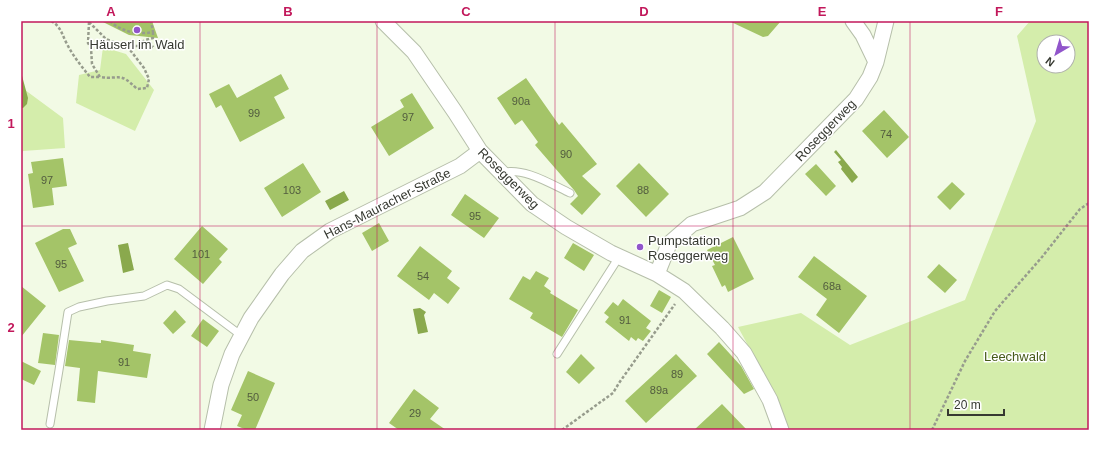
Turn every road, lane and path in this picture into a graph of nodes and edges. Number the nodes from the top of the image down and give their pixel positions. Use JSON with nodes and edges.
{"nodes":[{"id":1,"x":52,"y":21,"type":"edge"},
{"id":2,"x":110,"y":21,"type":"edge"},
{"id":3,"x":151,"y":21,"type":"edge"},
{"id":4,"x":383,"y":21,"type":"edge"},
{"id":5,"x":853,"y":21,"type":"edge"},
{"id":6,"x":886,"y":21,"type":"edge"},
{"id":7,"x":153,"y":32,"type":"junction"},
{"id":8,"x":127,"y":46,"type":"junction"},
{"id":9,"x":876,"y":62,"type":"junction"},
{"id":10,"x":100,"y":77,"type":"junction"},
{"id":11,"x":480,"y":151,"type":"junction"},
{"id":12,"x":501,"y":173,"type":"junction"},
{"id":13,"x":570,"y":193,"type":"dead end"},
{"id":14,"x":1089,"y":204,"type":"edge"},
{"id":15,"x":619,"y":257,"type":"junction"},
{"id":16,"x":657,"y":274,"type":"junction"},
{"id":17,"x":674,"y":305,"type":"dead end"},
{"id":18,"x":242,"y":336,"type":"junction"},
{"id":19,"x":556,"y":354,"type":"dead end"},
{"id":20,"x":50,"y":424,"type":"dead end"},
{"id":21,"x":212,"y":430,"type":"edge"},
{"id":22,"x":562,"y":430,"type":"edge"},
{"id":23,"x":781,"y":430,"type":"edge"},
{"id":24,"x":932,"y":430,"type":"edge"}],
"edges":[{"from":1,"to":10,"type":"path"},
{"from":2,"to":7,"type":"path"},
{"from":3,"to":7,"type":"path"},
{"from":4,"to":11,"type":"street","name":"Roseggerweg"},
{"from":5,"to":9,"type":"street"},
{"from":6,"to":9,"type":"street","name":"Roseggerweg"},
{"from":7,"to":8,"type":"path"},
{"from":8,"to":10,"type":"path"},
{"from":8,"to":10,"type":"path"},
{"from":9,"to":16,"type":"street","name":"Roseggerweg"},
{"from":11,"to":12,"type":"street","name":"Roseggerweg"},
{"from":11,"to":18,"type":"street","name":"Hans-Mauracher-Straße"},
{"from":12,"to":13,"type":"lane"},
{"from":12,"to":15,"type":"street","name":"Roseggerweg"},
{"from":14,"to":24,"type":"path"},
{"from":15,"to":16,"type":"street","name":"Roseggerweg"},
{"from":15,"to":19,"type":"lane"},
{"from":16,"to":23,"type":"street","name":"Roseggerweg"},
{"from":17,"to":22,"type":"path"},
{"from":18,"to":20,"type":"lane"},
{"from":18,"to":21,"type":"street","name":"Hans-Mauracher-Straße"}]}
